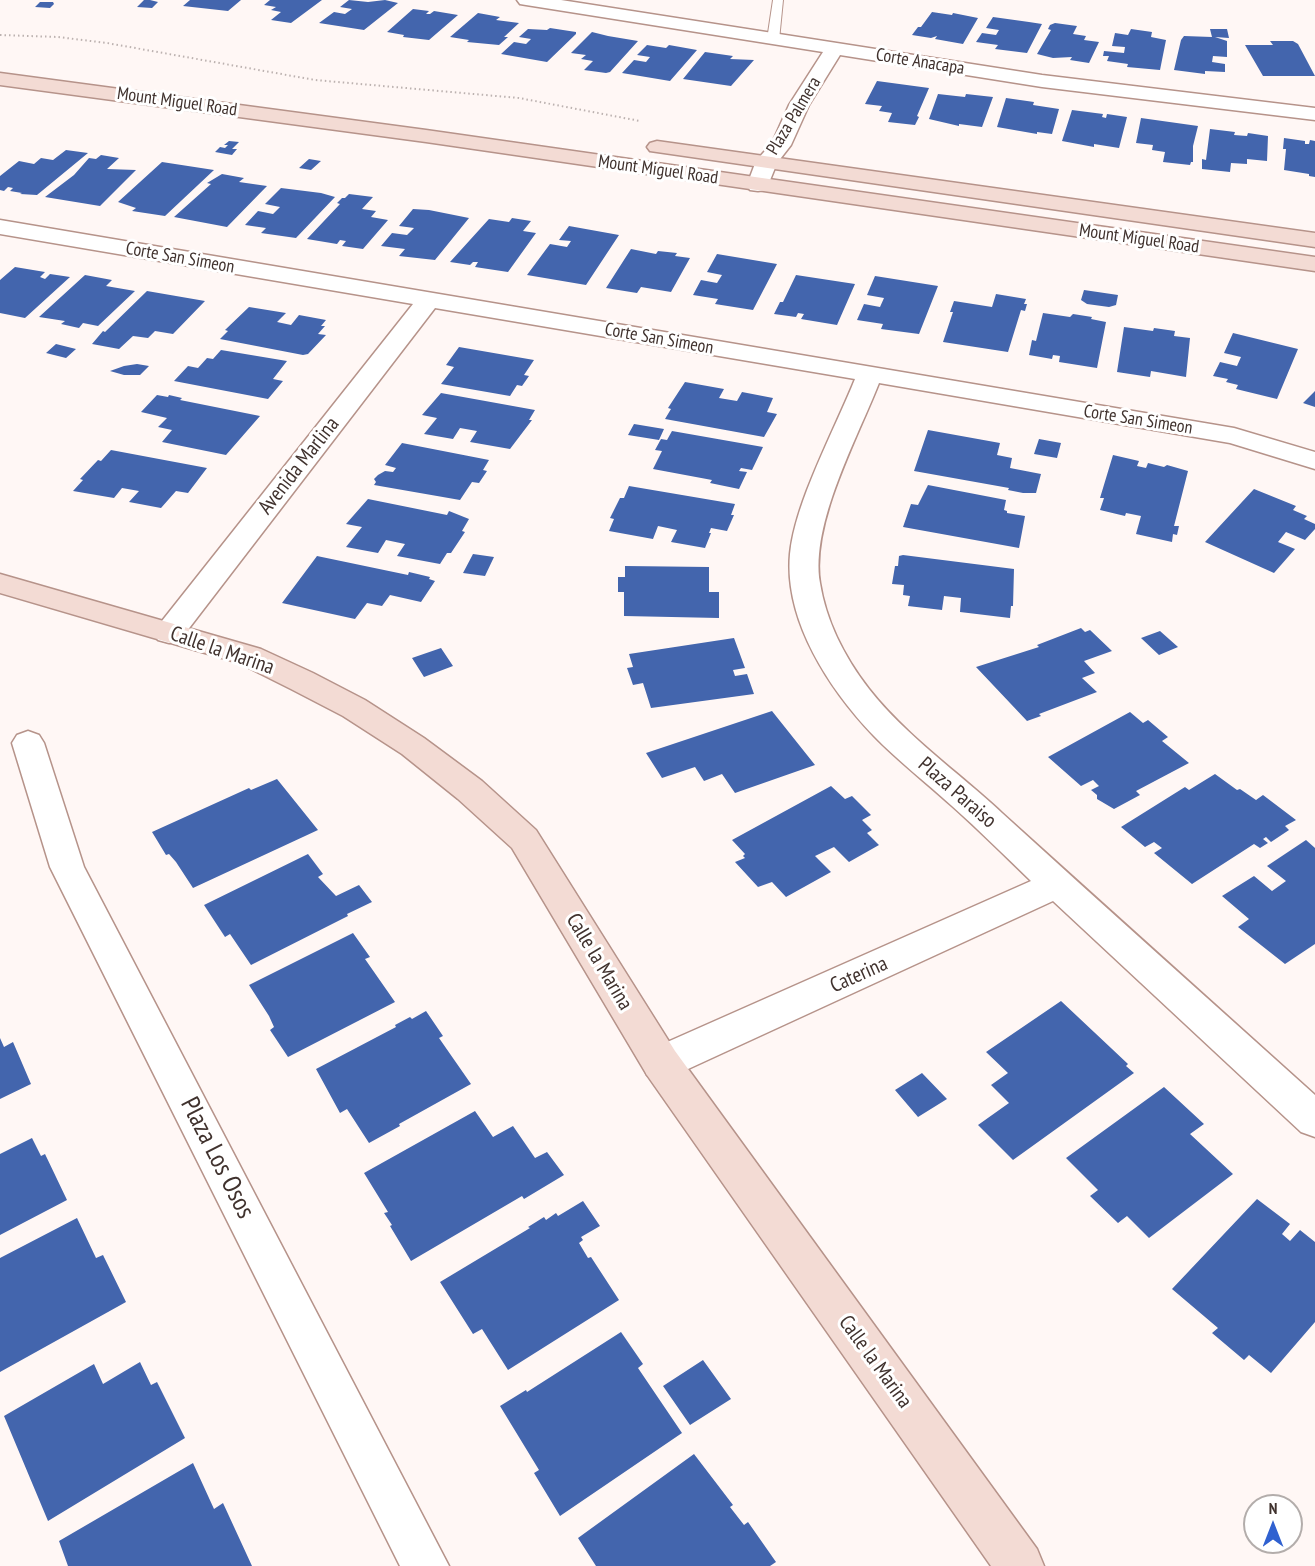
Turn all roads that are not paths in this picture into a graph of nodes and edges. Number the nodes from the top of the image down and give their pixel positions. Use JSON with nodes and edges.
{"nodes":[{"id":1,"x":526,"y":0,"type":"edge"},
{"id":2,"x":778,"y":0,"type":"edge"},
{"id":3,"x":773,"y":40,"type":"junction"},
{"id":4,"x":834,"y":49,"type":"junction"},
{"id":5,"x":0,"y":59,"type":"edge"},
{"id":6,"x":34,"y":63,"type":"dead end"},
{"id":7,"x":0,"y":79,"type":"edge"},
{"id":8,"x":1315,"y":114,"type":"edge"},
{"id":9,"x":642,"y":145,"type":"dead end"},
{"id":10,"x":767,"y":160,"type":"junction"},
{"id":11,"x":758,"y":185,"type":"junction"},
{"id":12,"x":0,"y":227,"type":"edge"},
{"id":13,"x":1315,"y":240,"type":"edge"},
{"id":14,"x":1315,"y":264,"type":"edge"},
{"id":15,"x":429,"y":299,"type":"junction"},
{"id":16,"x":869,"y":376,"type":"junction"},
{"id":17,"x":1315,"y":461,"type":"edge"},
{"id":18,"x":0,"y":583,"type":"edge"},
{"id":19,"x":169,"y":633,"type":"junction"},
{"id":20,"x":28,"y":743,"type":"dead end"},
{"id":21,"x":1056,"y":885,"type":"junction"},
{"id":22,"x":661,"y":1063,"type":"junction"},
{"id":23,"x":1315,"y":1120,"type":"edge"},
{"id":24,"x":425,"y":1566,"type":"edge"},
{"id":25,"x":1020,"y":1566,"type":"edge"}],
"edges":[{"from":1,"to":3,"type":"street","name":"Corte Anacapa"},
{"from":2,"to":3,"type":"lane"},
{"from":3,"to":4,"type":"street","name":"Corte Anacapa"},
{"from":4,"to":8,"type":"street","name":"Corte Anacapa"},
{"from":4,"to":10,"type":"street","name":"Plaza Palmera"},
{"from":5,"to":6,"type":"street"},
{"from":7,"to":11,"type":"street","name":"Mount Miguel Road"},
{"from":9,"to":10,"type":"street","name":"Mount Miguel Road"},
{"from":10,"to":11,"type":"street","name":"Plaza Palmera"},
{"from":10,"to":13,"type":"street","name":"Mount Miguel Road"},
{"from":11,"to":14,"type":"street","name":"Mount Miguel Road"},
{"from":12,"to":15,"type":"street","name":"Corte San Simeon"},
{"from":15,"to":16,"type":"street","name":"Corte San Simeon"},
{"from":15,"to":19,"type":"street","name":"Avenida Marlina"},
{"from":16,"to":17,"type":"street","name":"Corte San Simeon"},
{"from":16,"to":21,"type":"street","name":"Plaza Paraiso"},
{"from":18,"to":19,"type":"street","name":"Calle la Marina"},
{"from":19,"to":22,"type":"street","name":"Calle la Marina"},
{"from":20,"to":24,"type":"street","name":"Plaza Los Osos"},
{"from":21,"to":22,"type":"street","name":"Caterina"},
{"from":21,"to":23,"type":"street","name":"Plaza Paraiso"},
{"from":22,"to":25,"type":"street","name":"Calle la Marina"}]}
